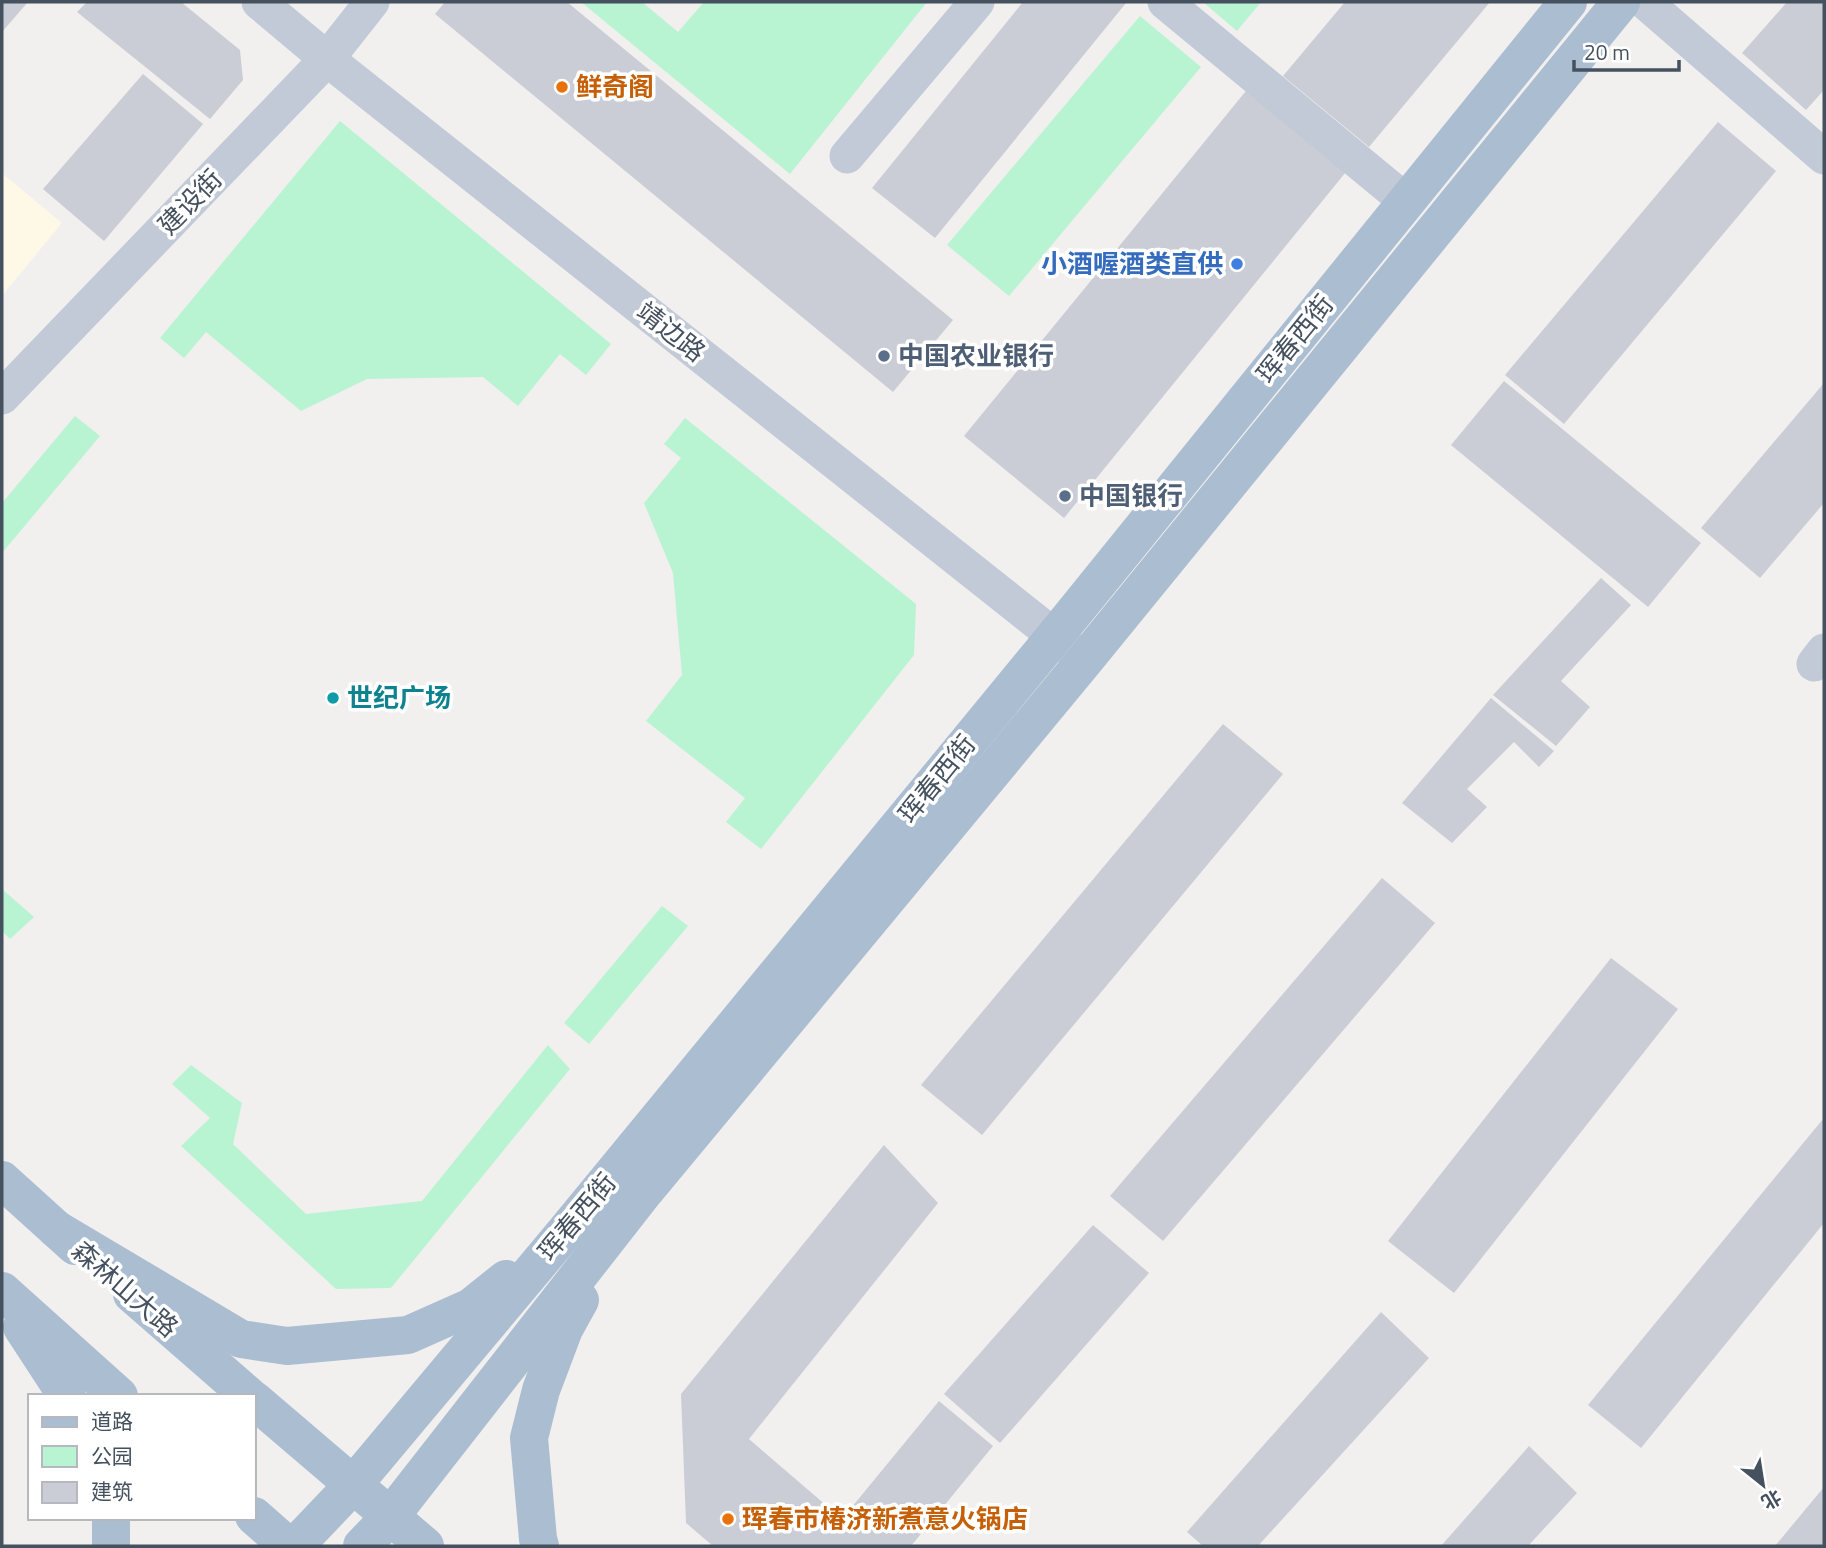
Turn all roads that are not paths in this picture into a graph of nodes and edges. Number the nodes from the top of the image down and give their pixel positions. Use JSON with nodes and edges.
{"nodes":[{"id":1,"x":259,"y":2,"type":"edge"},
{"id":2,"x":372,"y":2,"type":"edge"},
{"id":3,"x":977,"y":2,"type":"edge"},
{"id":4,"x":1165,"y":2,"type":"edge"},
{"id":5,"x":1568,"y":2,"type":"edge"},
{"id":6,"x":1621,"y":2,"type":"edge"},
{"id":7,"x":1644,"y":2,"type":"edge"},
{"id":8,"x":327,"y":59,"type":"junction"},
{"id":9,"x":847,"y":156,"type":"dead end"},
{"id":10,"x":1824,"y":157,"type":"edge"},
{"id":11,"x":1407,"y":202,"type":"junction"},
{"id":12,"x":2,"y":397,"type":"edge"},
{"id":13,"x":1055,"y":636,"type":"junction"},
{"id":14,"x":1085,"y":660,"type":"junction"},
{"id":15,"x":2,"y":1180,"type":"edge"},
{"id":16,"x":640,"y":1197,"type":"junction"},
{"id":17,"x":56,"y":1229,"type":"junction"},
{"id":18,"x":565,"y":1231,"type":"junction"},
{"id":19,"x":2,"y":1293,"type":"edge"},
{"id":20,"x":66,"y":1394,"type":"edge"},
{"id":21,"x":117,"y":1394,"type":"edge"},
{"id":22,"x":247,"y":1394,"type":"edge"},
{"id":23,"x":256,"y":1401,"type":"edge"},
{"id":24,"x":353,"y":1485,"type":"junction"},
{"id":25,"x":390,"y":1517,"type":"junction"},
{"id":26,"x":256,"y":1518,"type":"edge"},
{"id":27,"x":111,"y":1520,"type":"edge"},
{"id":28,"x":111,"y":1546,"type":"edge"},
{"id":29,"x":288,"y":1546,"type":"edge"},
{"id":30,"x":295,"y":1546,"type":"edge"},
{"id":31,"x":362,"y":1546,"type":"edge"},
{"id":32,"x":425,"y":1546,"type":"edge"},
{"id":33,"x":540,"y":1546,"type":"edge"}],
"edges":[{"from":1,"to":8,"type":"street","name":"靖边路"},
{"from":2,"to":8,"type":"street","name":"建设街"},
{"from":3,"to":9,"type":"street"},
{"from":4,"to":11,"type":"street"},
{"from":5,"to":11,"type":"main road","name":"珲春西街"},
{"from":6,"to":14,"type":"main road","name":"珲春西街"},
{"from":7,"to":10,"type":"street"},
{"from":8,"to":12,"type":"street","name":"建设街"},
{"from":8,"to":13,"type":"street","name":"靖边路"},
{"from":11,"to":13,"type":"main road","name":"珲春西街"},
{"from":13,"to":14,"type":"street","name":"靖边路"},
{"from":13,"to":18,"type":"main road","name":"珲春西街"},
{"from":14,"to":16,"type":"main road","name":"珲春西街"},
{"from":15,"to":17,"type":"main road","name":"森林山大路"},
{"from":16,"to":25,"type":"main road","name":"珲春西街"},
{"from":16,"to":33,"type":"main road"},
{"from":17,"to":18,"type":"main road"},
{"from":17,"to":22,"type":"main road","name":"森林山大路"},
{"from":18,"to":24,"type":"main road","name":"珲春西街"},
{"from":19,"to":20,"type":"main road"},
{"from":19,"to":21,"type":"main road"},
{"from":23,"to":24,"type":"main road"},
{"from":24,"to":25,"type":"main road"},
{"from":24,"to":30,"type":"main road","name":"珲春西街"},
{"from":25,"to":31,"type":"main road","name":"珲春西街"},
{"from":25,"to":32,"type":"main road"},
{"from":26,"to":29,"type":"main road"},
{"from":27,"to":28,"type":"main road"}]}
